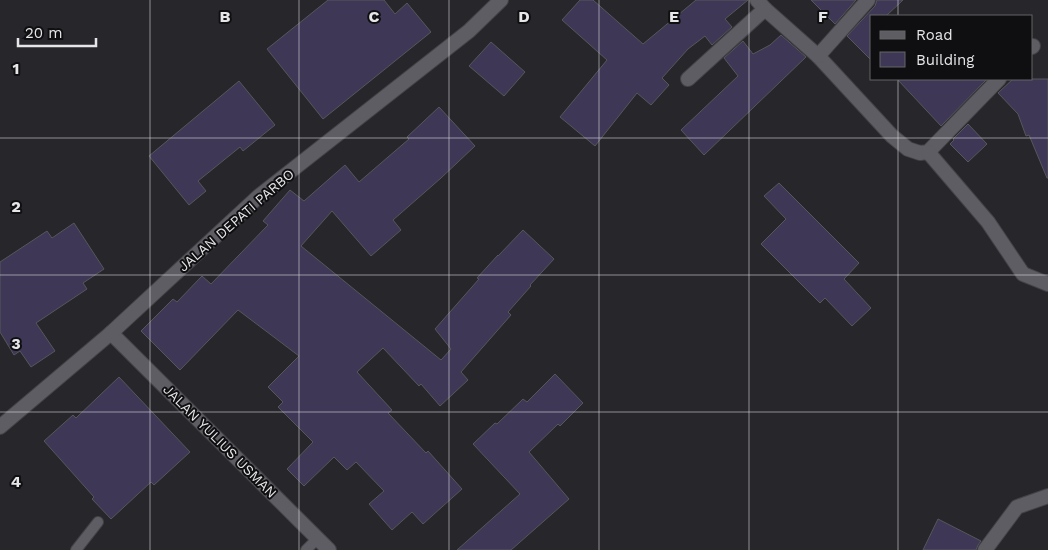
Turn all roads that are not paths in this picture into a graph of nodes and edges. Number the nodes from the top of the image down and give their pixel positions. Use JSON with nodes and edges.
{"nodes":[{"id":1,"x":501,"y":0,"type":"edge"},
{"id":2,"x":868,"y":0,"type":"edge"},
{"id":3,"x":761,"y":4,"type":"edge"},
{"id":4,"x":818,"y":56,"type":"junction"},
{"id":5,"x":688,"y":79,"type":"dead end"},
{"id":6,"x":999,"y":80,"type":"edge"},
{"id":7,"x":928,"y":152,"type":"junction"},
{"id":8,"x":1048,"y":284,"type":"edge"},
{"id":9,"x":111,"y":333,"type":"junction"},
{"id":10,"x":0,"y":428,"type":"edge"},
{"id":11,"x":1048,"y":496,"type":"edge"},
{"id":12,"x":98,"y":522,"type":"dead end"},
{"id":13,"x":318,"y":538,"type":"junction"},
{"id":14,"x":76,"y":550,"type":"edge"},
{"id":15,"x":306,"y":550,"type":"edge"},
{"id":16,"x":329,"y":550,"type":"edge"},
{"id":17,"x":985,"y":550,"type":"edge"}],
"edges":[{"from":1,"to":9,"type":"street","name":"JALAN DEPATI PARBO"},
{"from":2,"to":4,"type":"street"},
{"from":3,"to":4,"type":"street"},
{"from":3,"to":5,"type":"street"},
{"from":4,"to":7,"type":"street"},
{"from":6,"to":7,"type":"street"},
{"from":7,"to":8,"type":"street"},
{"from":9,"to":10,"type":"street","name":"JALAN DEPATI PARBO"},
{"from":9,"to":13,"type":"street","name":"JALAN YULIUS USMAN"},
{"from":11,"to":17,"type":"street"},
{"from":12,"to":14,"type":"lane"},
{"from":13,"to":15,"type":"lane"},
{"from":13,"to":16,"type":"street","name":"JALAN YULIUS USMAN"}]}
